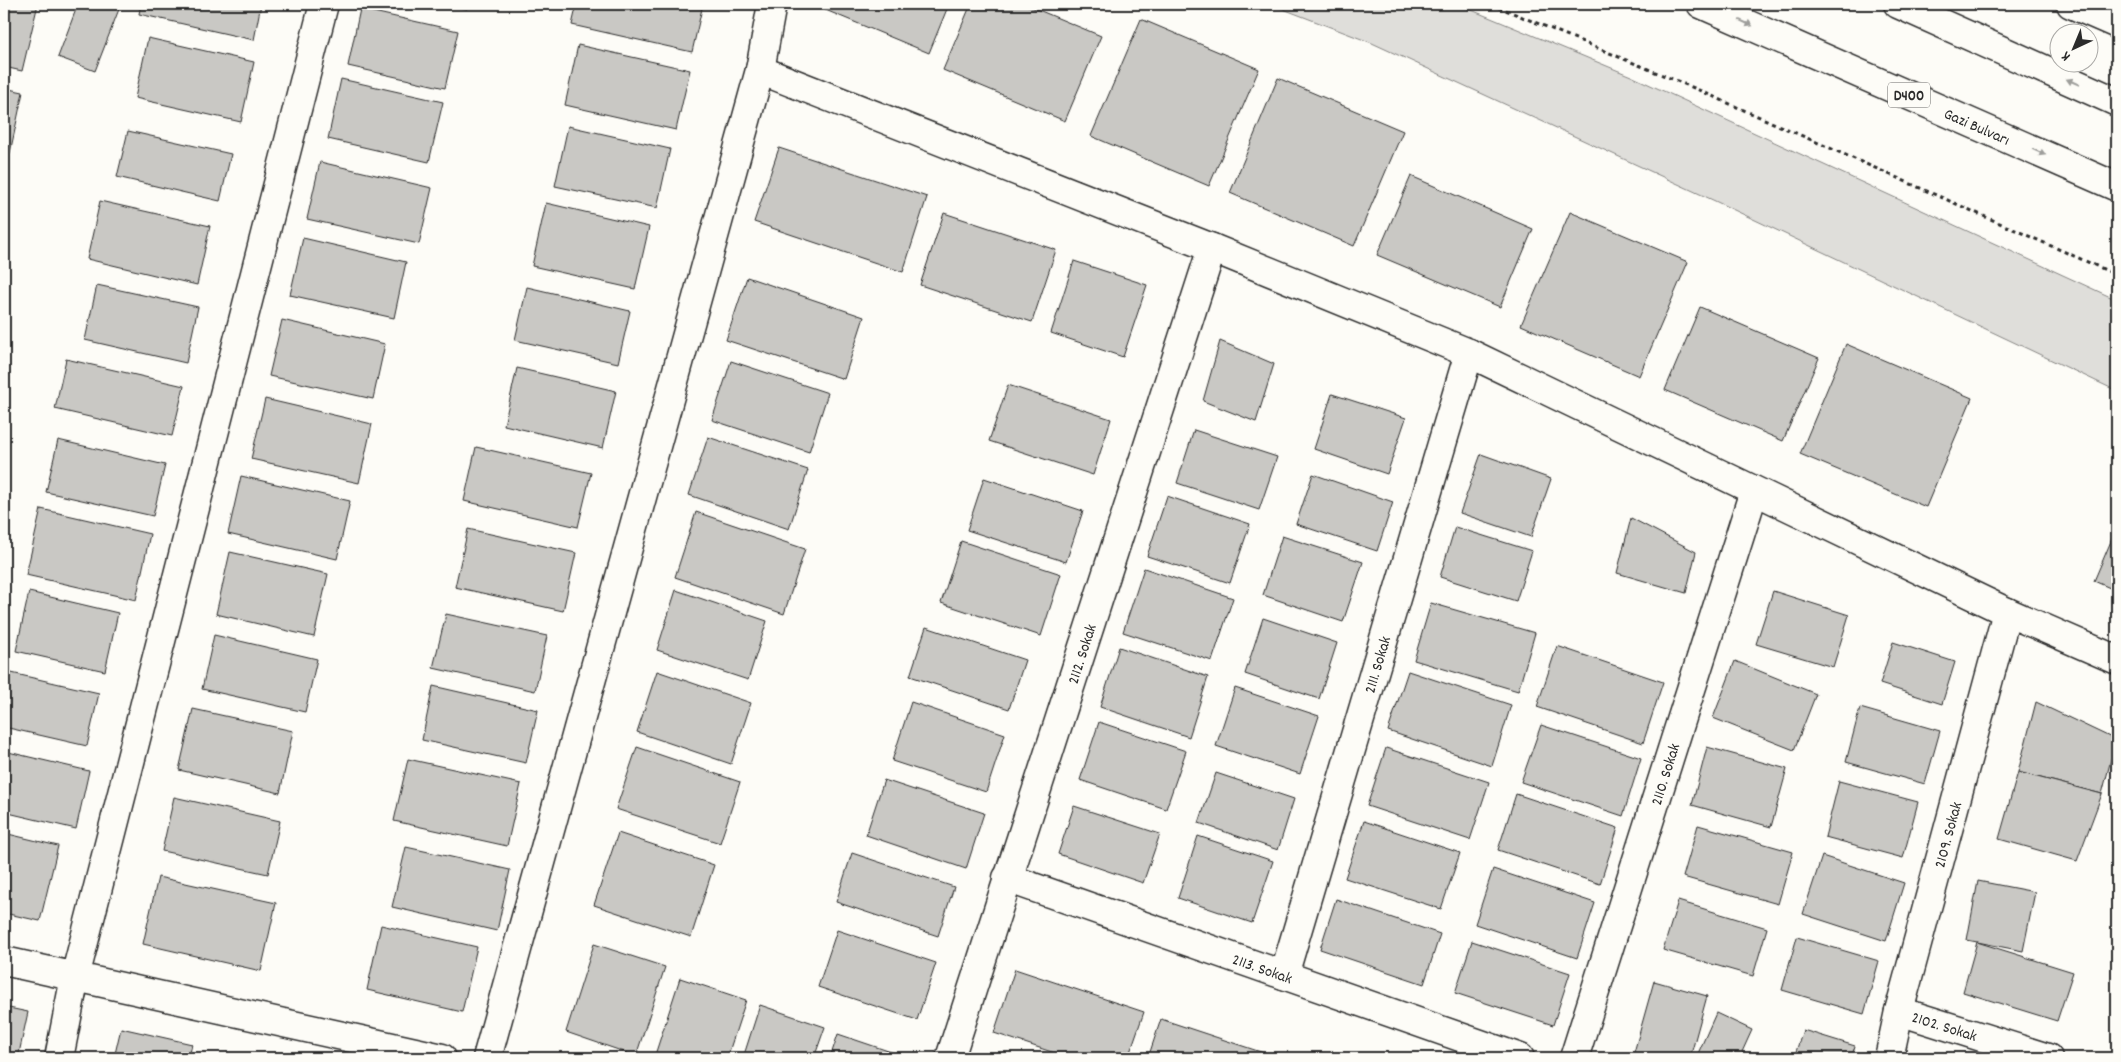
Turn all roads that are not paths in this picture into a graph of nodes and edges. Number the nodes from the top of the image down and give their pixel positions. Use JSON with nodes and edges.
{"nodes":[{"id":1,"x":324,"y":4,"type":"edge"},
{"id":2,"x":772,"y":4,"type":"edge"},
{"id":3,"x":1701,"y":4,"type":"edge"},
{"id":4,"x":1898,"y":4,"type":"edge"},
{"id":5,"x":2071,"y":4,"type":"edge"},
{"id":6,"x":2117,"y":24,"type":"edge"},
{"id":7,"x":760,"y":70,"type":"junction"},
{"id":8,"x":2117,"y":102,"type":"edge"},
{"id":9,"x":2117,"y":187,"type":"edge"},
{"id":10,"x":1212,"y":248,"type":"junction"},
{"id":11,"x":1469,"y":353,"type":"junction"},
{"id":12,"x":1754,"y":491,"type":"junction"},
{"id":13,"x":2007,"y":612,"type":"junction"},
{"id":14,"x":2117,"y":660,"type":"edge"},
{"id":15,"x":1007,"y":878,"type":"junction"},
{"id":16,"x":4,"y":961,"type":"edge"},
{"id":17,"x":1284,"y":975,"type":"junction"},
{"id":18,"x":75,"y":977,"type":"junction"},
{"id":19,"x":1899,"y":1011,"type":"junction"},
{"id":20,"x":58,"y":1058,"type":"edge"},
{"id":21,"x":442,"y":1058,"type":"edge"},
{"id":22,"x":487,"y":1058,"type":"edge"},
{"id":23,"x":950,"y":1058,"type":"edge"},
{"id":24,"x":1520,"y":1058,"type":"edge"},
{"id":25,"x":1574,"y":1058,"type":"edge"},
{"id":26,"x":1889,"y":1058,"type":"edge"},
{"id":27,"x":2048,"y":1058,"type":"edge"}],
"edges":[{"from":1,"to":18,"type":"main road"},
{"from":2,"to":7,"type":"main road"},
{"from":3,"to":9,"type":"main road","name":"Gazi Bulvarı","number":"D400","one_way":true},
{"from":8,"to":4,"type":"main road","one_way":true},
{"from":5,"to":6,"type":"main road"},
{"from":7,"to":10,"type":"main road"},
{"from":7,"to":22,"type":"main road"},
{"from":10,"to":11,"type":"main road"},
{"from":10,"to":15,"type":"main road","name":"2112. Sokak"},
{"from":11,"to":12,"type":"main road"},
{"from":11,"to":17,"type":"main road","name":"2111. Sokak"},
{"from":12,"to":13,"type":"main road"},
{"from":12,"to":25,"type":"main road","name":"2110. Sokak"},
{"from":13,"to":14,"type":"main road"},
{"from":13,"to":19,"type":"main road","name":"2109. Sokak"},
{"from":15,"to":17,"type":"main road","name":"2113. Sokak"},
{"from":15,"to":23,"type":"main road","name":"2112. Sokak"},
{"from":16,"to":18,"type":"main road"},
{"from":17,"to":24,"type":"main road","name":"2113. Sokak"},
{"from":18,"to":20,"type":"main road"},
{"from":18,"to":21,"type":"main road"},
{"from":19,"to":26,"type":"main road","name":"2109. Sokak"},
{"from":19,"to":27,"type":"main road","name":"2102. Sokak"}]}
